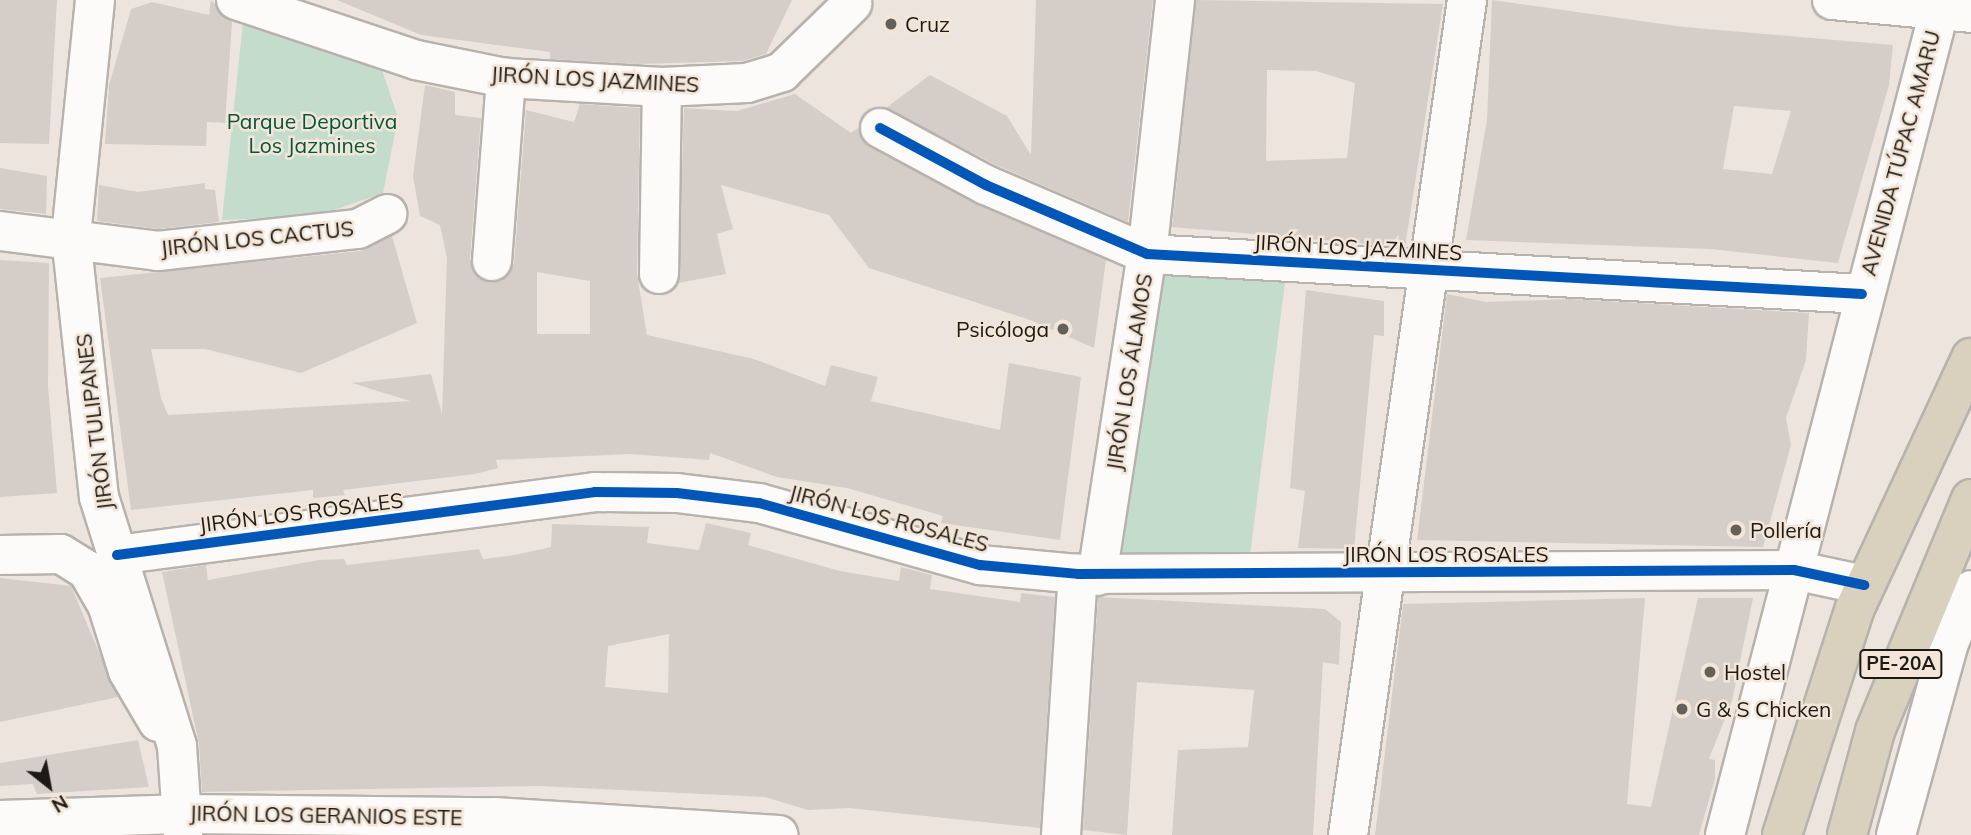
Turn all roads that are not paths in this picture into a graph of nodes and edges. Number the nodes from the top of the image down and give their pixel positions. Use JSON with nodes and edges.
{"nodes":[{"id":1,"x":95,"y":0,"type":"edge"},
{"id":2,"x":236,"y":0,"type":"edge"},
{"id":3,"x":1175,"y":0,"type":"edge"},
{"id":4,"x":1467,"y":0,"type":"edge"},
{"id":5,"x":1832,"y":0,"type":"edge"},
{"id":6,"x":852,"y":4,"type":"dead end"},
{"id":7,"x":1950,"y":7,"type":"edge"},
{"id":8,"x":506,"y":78,"type":"junction"},
{"id":9,"x":662,"y":88,"type":"junction"},
{"id":10,"x":880,"y":128,"type":"dead end"},
{"id":11,"x":387,"y":214,"type":"dead end"},
{"id":12,"x":0,"y":231,"type":"edge"},
{"id":13,"x":71,"y":236,"type":"junction"},
{"id":14,"x":1147,"y":254,"type":"junction"},
{"id":15,"x":492,"y":261,"type":"dead end"},
{"id":16,"x":1428,"y":271,"type":"junction"},
{"id":17,"x":659,"y":274,"type":"dead end"},
{"id":18,"x":1862,"y":294,"type":"junction"},
{"id":19,"x":1971,"y":358,"type":"edge"},
{"id":20,"x":1971,"y":499,"type":"edge"},
{"id":21,"x":0,"y":555,"type":"edge"},
{"id":22,"x":117,"y":555,"type":"junction"},
{"id":23,"x":1794,"y":570,"type":"junction"},
{"id":24,"x":1385,"y":573,"type":"junction"},
{"id":25,"x":1087,"y":575,"type":"junction"},
{"id":26,"x":1864,"y":585,"type":"junction"},
{"id":27,"x":1971,"y":590,"type":"edge"},
{"id":28,"x":177,"y":746,"type":"junction"},
{"id":29,"x":0,"y":820,"type":"edge"},
{"id":30,"x":184,"y":824,"type":"edge"},
{"id":31,"x":494,"y":826,"type":"edge"},
{"id":32,"x":756,"y":834,"type":"edge"},
{"id":33,"x":1061,"y":835,"type":"edge"},
{"id":34,"x":1348,"y":835,"type":"edge"},
{"id":35,"x":1725,"y":835,"type":"edge"},
{"id":36,"x":1782,"y":835,"type":"edge"},
{"id":37,"x":1847,"y":835,"type":"edge"},
{"id":38,"x":1896,"y":835,"type":"edge"}],
"edges":[{"from":1,"to":13,"type":"street","name":"JIRÓN TULIPANES"},
{"from":2,"to":8,"type":"street","name":"JIRÓN LOS JAZMINES"},
{"from":3,"to":14,"type":"street","name":"JIRÓN LOS ÁLAMOS"},
{"from":4,"to":16,"type":"street"},
{"from":5,"to":7,"type":"street"},
{"from":6,"to":9,"type":"street","name":"JIRÓN LOS JAZMINES"},
{"from":7,"to":18,"type":"street","name":"AVENIDA TÚPAC AMARU"},
{"from":8,"to":9,"type":"street","name":"JIRÓN LOS JAZMINES"},
{"from":8,"to":15,"type":"street"},
{"from":9,"to":17,"type":"street"},
{"from":10,"to":14,"type":"street","name":"JIRÓN LOS JAZMINES"},
{"from":11,"to":13,"type":"street","name":"JIRÓN LOS CACTUS"},
{"from":12,"to":13,"type":"street","name":"JIRÓN LOS CACTUS"},
{"from":13,"to":22,"type":"street","name":"JIRÓN TULIPANES"},
{"from":14,"to":16,"type":"street","name":"JIRÓN LOS JAZMINES"},
{"from":14,"to":25,"type":"street","name":"JIRÓN LOS ÁLAMOS"},
{"from":16,"to":18,"type":"street","name":"JIRÓN LOS JAZMINES"},
{"from":16,"to":24,"type":"street"},
{"from":18,"to":23,"type":"street","name":"AVENIDA TÚPAC AMARU"},
{"from":19,"to":26,"type":"highway","number":"PE-20A"},
{"from":20,"to":37,"type":"highway","number":"PE-20A"},
{"from":21,"to":28,"type":"street"},
{"from":22,"to":25,"type":"street","name":"JIRÓN LOS ROSALES"},
{"from":22,"to":28,"type":"street","name":"JIRÓN TULIPANES"},
{"from":23,"to":24,"type":"street","name":"JIRÓN LOS ROSALES"},
{"from":23,"to":26,"type":"street","name":"JIRÓN LOS ROSALES"},
{"from":23,"to":35,"type":"street","name":"AVENIDA TÚPAC AMARU"},
{"from":24,"to":25,"type":"street","name":"JIRÓN LOS ROSALES"},
{"from":24,"to":34,"type":"street"},
{"from":25,"to":33,"type":"street","name":"JIRÓN LOS ÁLAMOS"},
{"from":26,"to":36,"type":"highway","number":"PE-20A"},
{"from":27,"to":38,"type":"street"},
{"from":28,"to":30,"type":"street","name":"JIRÓN TULIPANES"},
{"from":29,"to":30,"type":"street","name":"JIRÓN LOS GERANIOS ESTE"},
{"from":30,"to":31,"type":"street","name":"JIRÓN LOS GERANIOS ESTE"},
{"from":31,"to":32,"type":"street","name":"JIRÓN LOS GERANIOS ESTE"}]}
